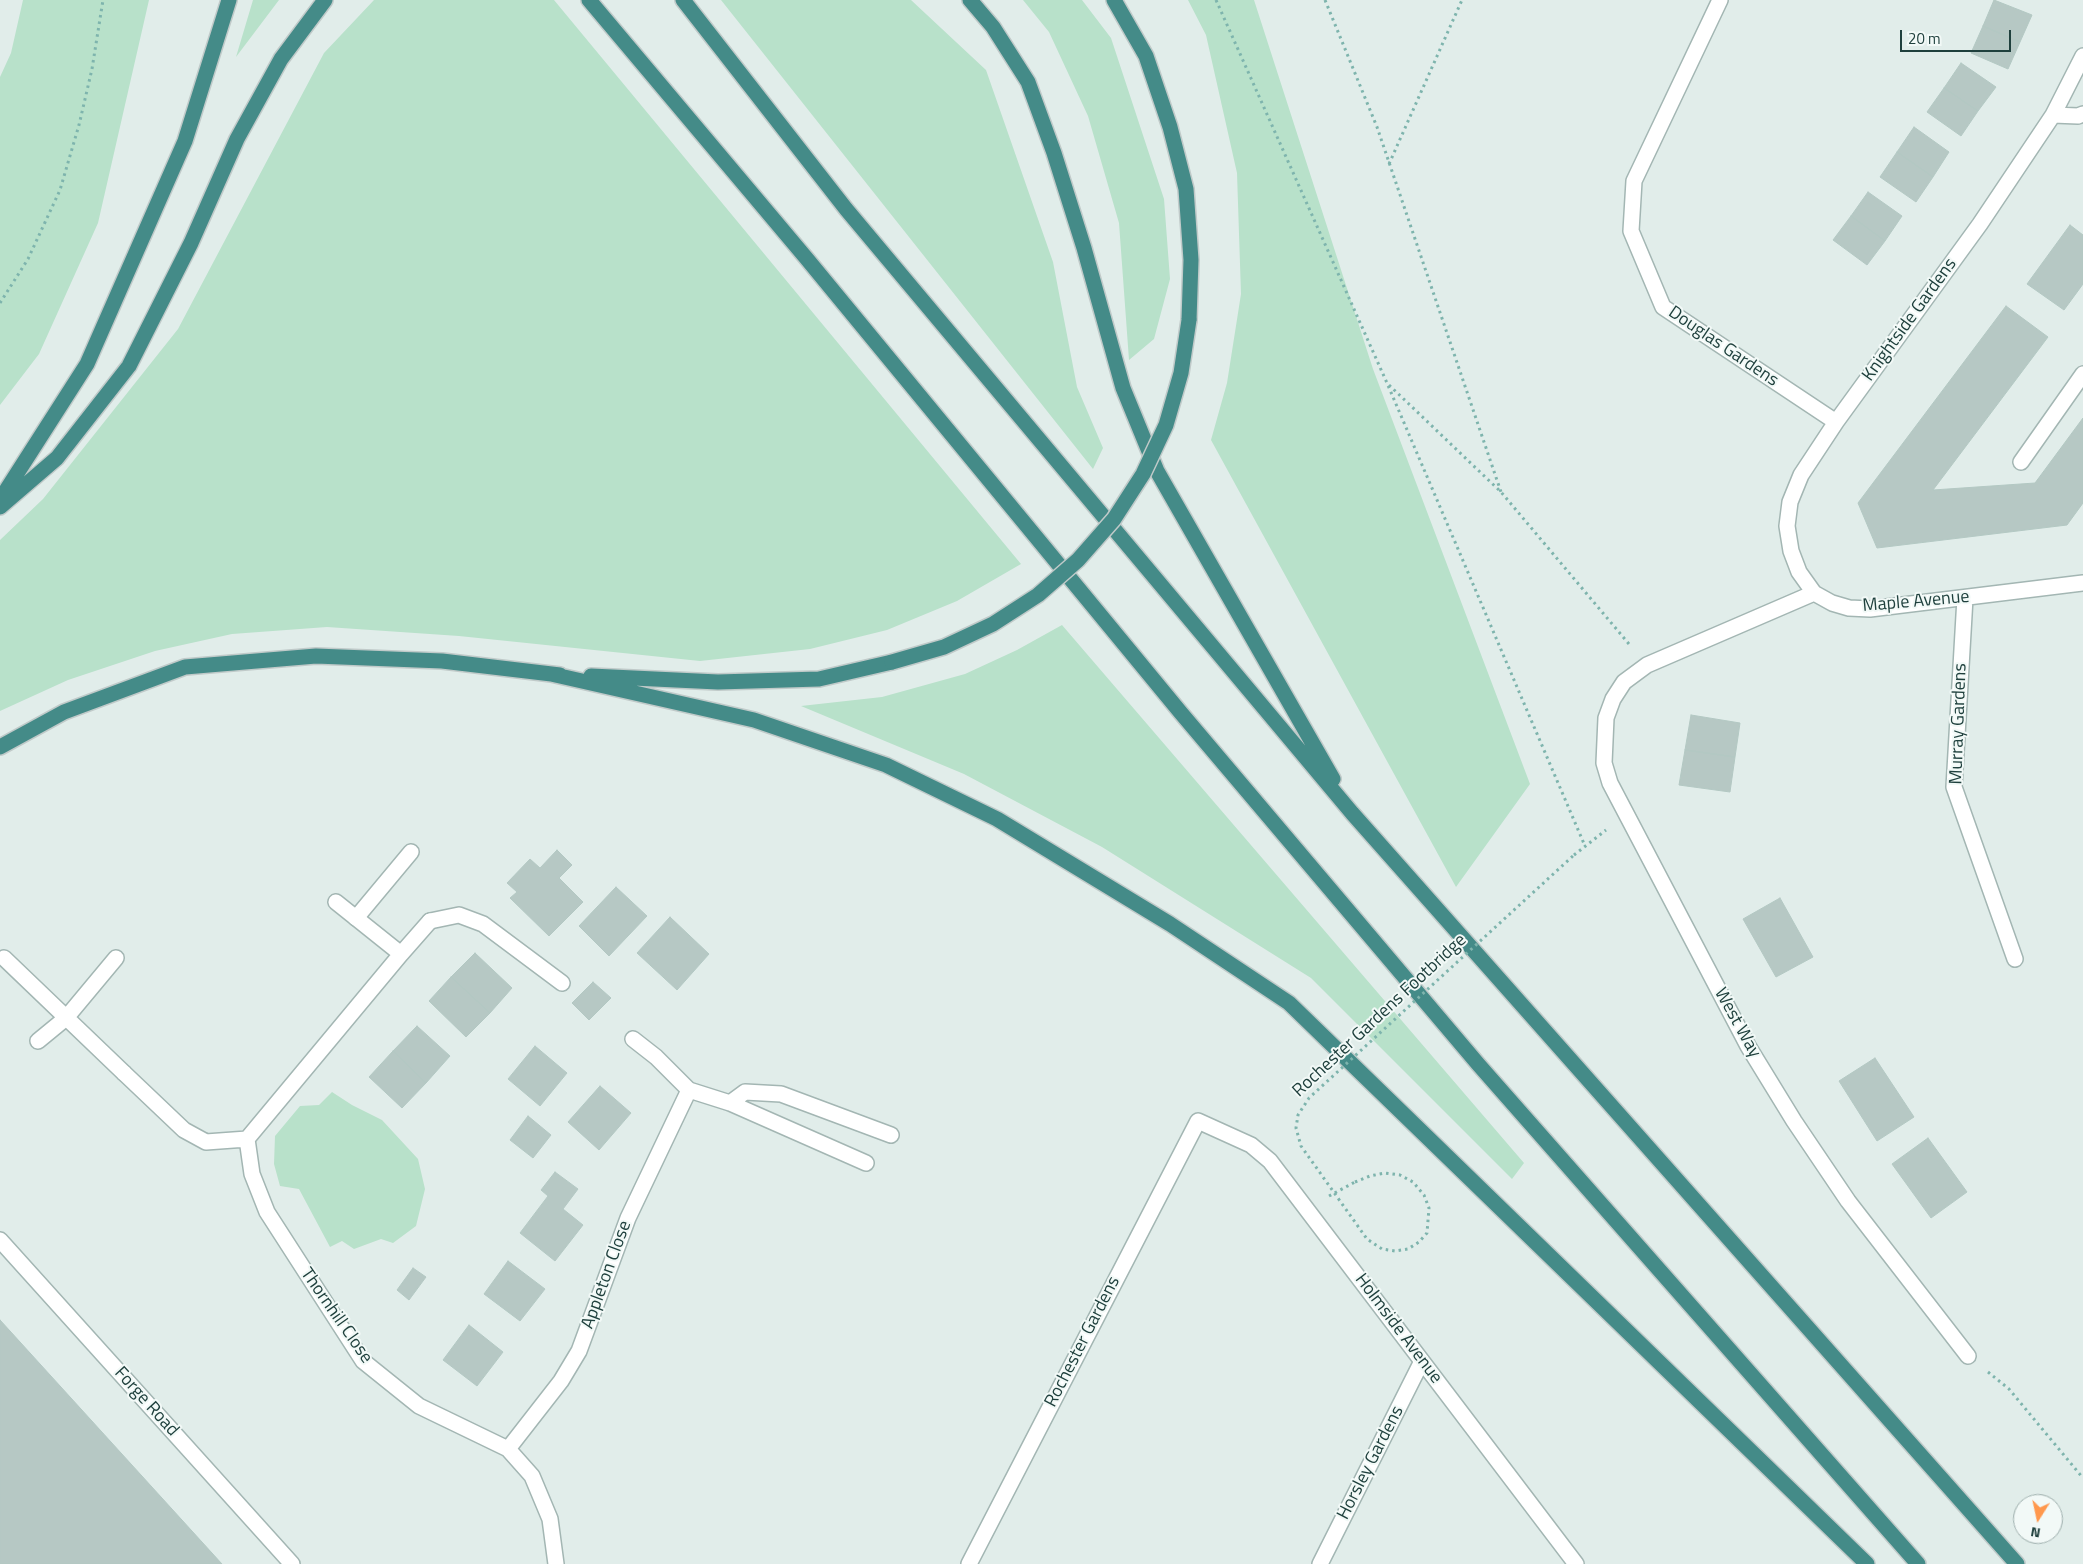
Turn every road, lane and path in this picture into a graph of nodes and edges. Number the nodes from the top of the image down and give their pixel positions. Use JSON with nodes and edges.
{"nodes":[{"id":1,"x":103,"y":0,"type":"edge"},
{"id":2,"x":229,"y":0,"type":"edge"},
{"id":3,"x":589,"y":0,"type":"edge"},
{"id":4,"x":683,"y":0,"type":"edge"},
{"id":5,"x":970,"y":0,"type":"edge"},
{"id":6,"x":1114,"y":0,"type":"edge"},
{"id":7,"x":1216,"y":0,"type":"edge"},
{"id":8,"x":1326,"y":0,"type":"edge"},
{"id":9,"x":1462,"y":0,"type":"edge"},
{"id":10,"x":1720,"y":0,"type":"edge"},
{"id":11,"x":321,"y":5,"type":"edge"},
{"id":12,"x":2083,"y":56,"type":"edge"},
{"id":13,"x":2083,"y":114,"type":"edge"},
{"id":14,"x":2053,"y":115,"type":"junction"},
{"id":15,"x":1389,"y":165,"type":"junction"},
{"id":16,"x":0,"y":304,"type":"edge"},
{"id":17,"x":2083,"y":374,"type":"edge"},
{"id":18,"x":1387,"y":383,"type":"junction"},
{"id":19,"x":1836,"y":422,"type":"junction"},
{"id":20,"x":2021,"y":462,"type":"dead end"},
{"id":21,"x":1501,"y":492,"type":"junction"},
{"id":22,"x":0,"y":500,"type":"edge"},
{"id":23,"x":0,"y":507,"type":"edge"},
{"id":24,"x":2083,"y":583,"type":"edge"},
{"id":25,"x":1814,"y":593,"type":"junction"},
{"id":26,"x":1965,"y":598,"type":"junction"},
{"id":27,"x":1647,"y":665,"type":"junction"},
{"id":28,"x":551,"y":674,"type":"junction"},
{"id":29,"x":0,"y":747,"type":"edge"},
{"id":30,"x":1352,"y":813,"type":"junction"},
{"id":31,"x":411,"y":852,"type":"dead end"},
{"id":32,"x":336,"y":902,"type":"dead end"},
{"id":33,"x":356,"y":918,"type":"junction"},
{"id":34,"x":401,"y":954,"type":"junction"},
{"id":35,"x":4,"y":958,"type":"dead end"},
{"id":36,"x":116,"y":958,"type":"dead end"},
{"id":37,"x":2015,"y":960,"type":"dead end"},
{"id":38,"x":562,"y":983,"type":"dead end"},
{"id":39,"x":66,"y":1018,"type":"junction"},
{"id":40,"x":633,"y":1039,"type":"dead end"},
{"id":41,"x":38,"y":1041,"type":"dead end"},
{"id":42,"x":689,"y":1090,"type":"junction"},
{"id":43,"x":730,"y":1103,"type":"junction"},
{"id":44,"x":1198,"y":1121,"type":"joint"},
{"id":45,"x":891,"y":1135,"type":"dead end"},
{"id":46,"x":247,"y":1139,"type":"junction"},
{"id":47,"x":866,"y":1163,"type":"dead end"},
{"id":48,"x":1355,"y":1182,"type":"dead end"},
{"id":49,"x":0,"y":1240,"type":"edge"},
{"id":50,"x":1968,"y":1356,"type":"joint"},
{"id":51,"x":1422,"y":1361,"type":"junction"},
{"id":52,"x":508,"y":1450,"type":"junction"},
{"id":53,"x":2083,"y":1478,"type":"edge"},
{"id":54,"x":292,"y":1564,"type":"edge"},
{"id":55,"x":556,"y":1564,"type":"edge"},
{"id":56,"x":969,"y":1564,"type":"edge"},
{"id":57,"x":1320,"y":1564,"type":"edge"},
{"id":58,"x":1576,"y":1564,"type":"edge"},
{"id":59,"x":1867,"y":1564,"type":"edge"},
{"id":60,"x":1918,"y":1564,"type":"edge"},
{"id":61,"x":2017,"y":1564,"type":"edge"}],
"edges":[{"from":1,"to":16,"type":"path"},
{"from":2,"to":22,"type":"highway"},
{"from":3,"to":60,"type":"highway"},
{"from":4,"to":30,"type":"highway"},
{"from":5,"to":30,"type":"highway"},
{"from":6,"to":28,"type":"highway","bridge":true},
{"from":7,"to":18,"type":"path"},
{"from":8,"to":15,"type":"path"},
{"from":9,"to":15,"type":"path"},
{"from":10,"to":19,"type":"street","name":"Douglas Gardens"},
{"from":11,"to":23,"type":"highway"},
{"from":12,"to":14,"type":"street","name":"Knightside Gardens"},
{"from":13,"to":14,"type":"street"},
{"from":14,"to":19,"type":"street","name":"Knightside Gardens"},
{"from":15,"to":21,"type":"path"},
{"from":17,"to":20,"type":"street"},
{"from":18,"to":21,"type":"path"},
{"from":18,"to":48,"type":"path","name":"Rochester Gardens Footbridge","bridge":true},
{"from":19,"to":25,"type":"street","name":"Knightside Gardens"},
{"from":21,"to":27,"type":"path"},
{"from":24,"to":26,"type":"street","name":"Maple Avenue"},
{"from":25,"to":26,"type":"street","name":"Maple Avenue"},
{"from":25,"to":27,"type":"street"},
{"from":26,"to":37,"type":"street","name":"Murray Gardens"},
{"from":27,"to":50,"type":"street","name":"West Way"},
{"from":28,"to":29,"type":"highway"},
{"from":28,"to":59,"type":"highway"},
{"from":30,"to":61,"type":"highway"},
{"from":31,"to":33,"type":"street"},
{"from":32,"to":33,"type":"street"},
{"from":33,"to":34,"type":"street"},
{"from":34,"to":38,"type":"street"},
{"from":34,"to":46,"type":"street"},
{"from":35,"to":39,"type":"street"},
{"from":36,"to":39,"type":"street"},
{"from":39,"to":41,"type":"street"},
{"from":39,"to":46,"type":"street"},
{"from":40,"to":42,"type":"street"},
{"from":42,"to":43,"type":"street"},
{"from":42,"to":52,"type":"street","name":"Appleton Close"},
{"from":43,"to":45,"type":"street"},
{"from":43,"to":47,"type":"street"},
{"from":44,"to":51,"type":"street","name":"Holmside Avenue"},
{"from":44,"to":56,"type":"street","name":"Rochester Gardens"},
{"from":46,"to":52,"type":"street","name":"Thornhill Close"},
{"from":49,"to":54,"type":"street","name":"Forge Road"},
{"from":50,"to":53,"type":"path"},
{"from":51,"to":57,"type":"street","name":"Horsley Gardens"},
{"from":51,"to":58,"type":"street","name":"Holmside Avenue"},
{"from":52,"to":55,"type":"street","name":"Thornhill Close"}]}
